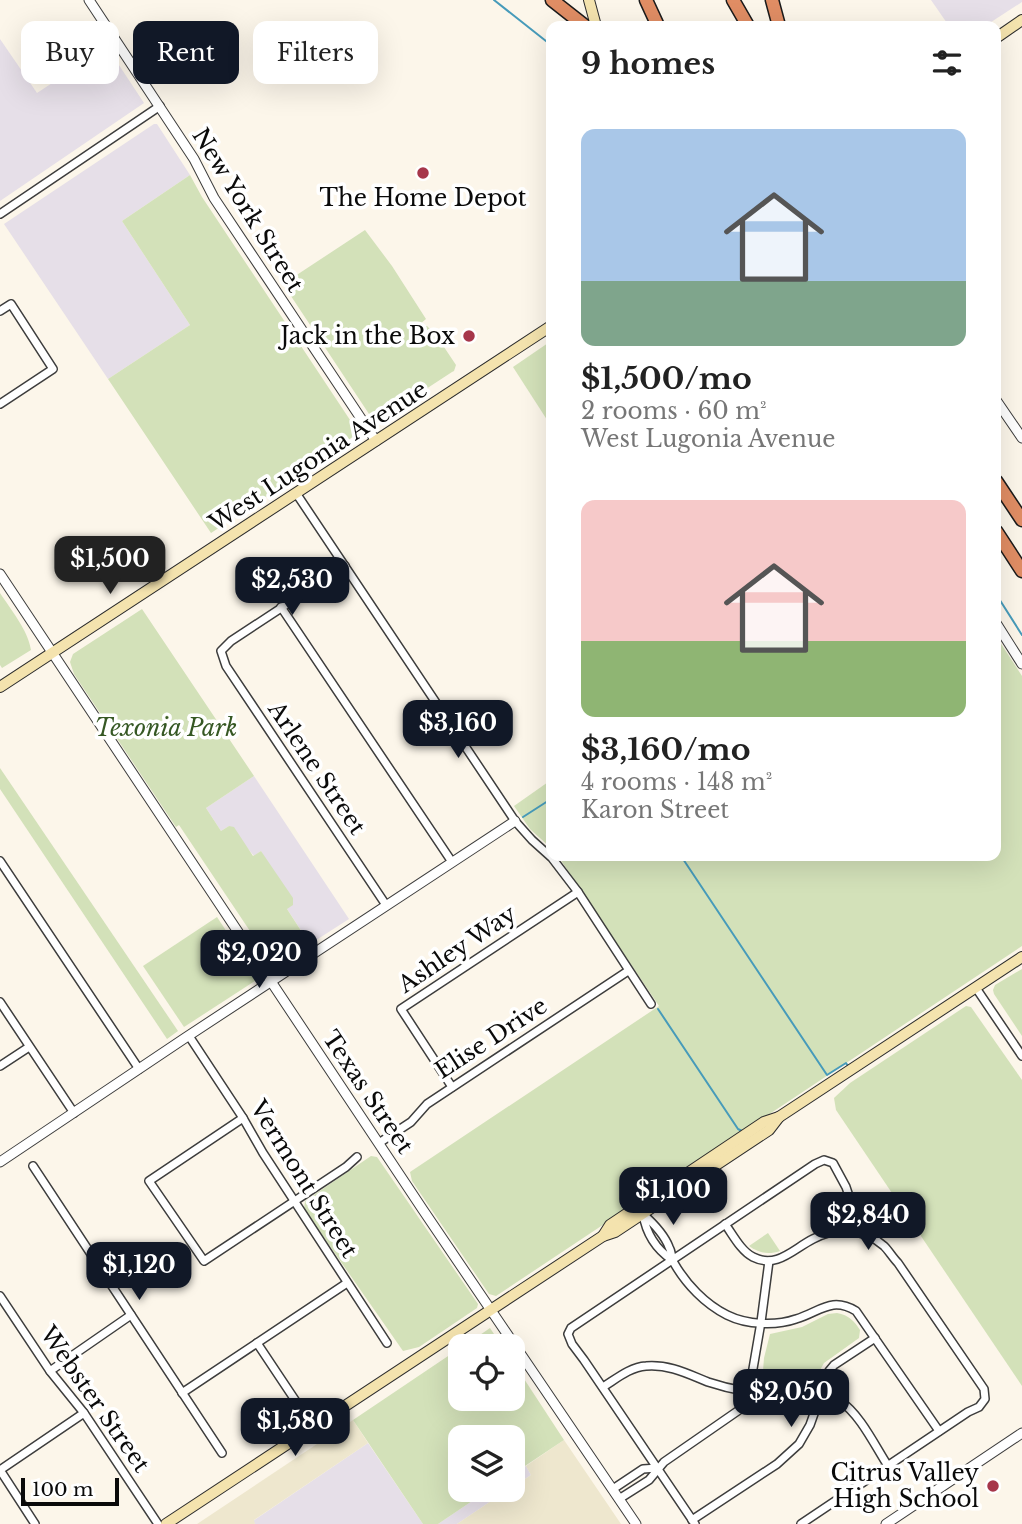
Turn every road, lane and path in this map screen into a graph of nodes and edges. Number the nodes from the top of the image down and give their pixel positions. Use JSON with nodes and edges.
{"nodes":[{"id":1,"x":89,"y":0,"type":"edge"},
{"id":2,"x":589,"y":0,"type":"edge"},
{"id":3,"x":646,"y":0,"type":"edge"},
{"id":4,"x":733,"y":0,"type":"edge"},
{"id":5,"x":772,"y":0,"type":"edge"},
{"id":6,"x":557,"y":3,"type":"edge"},
{"id":7,"x":1022,"y":20,"type":"edge"},
{"id":8,"x":578,"y":21,"type":"edge"},
{"id":9,"x":595,"y":21,"type":"edge"},
{"id":10,"x":656,"y":21,"type":"edge"},
{"id":11,"x":745,"y":21,"type":"edge"},
{"id":12,"x":778,"y":21,"type":"edge"},
{"id":13,"x":1001,"y":34,"type":"edge"},
{"id":14,"x":160,"y":106,"type":"junction"},
{"id":15,"x":0,"y":214,"type":"edge"},
{"id":16,"x":0,"y":311,"type":"edge"},
{"id":17,"x":546,"y":329,"type":"edge"},
{"id":18,"x":0,"y":404,"type":"edge"},
{"id":19,"x":1001,"y":407,"type":"edge"},
{"id":20,"x":1022,"y":438,"type":"edge"},
{"id":21,"x":376,"y":440,"type":"junction"},
{"id":22,"x":1001,"y":488,"type":"edge"},
{"id":23,"x":296,"y":493,"type":"junction"},
{"id":24,"x":1022,"y":520,"type":"edge"},
{"id":25,"x":1001,"y":539,"type":"edge"},
{"id":26,"x":345,"y":566,"type":"junction"},
{"id":27,"x":1022,"y":571,"type":"edge"},
{"id":28,"x":0,"y":574,"type":"edge"},
{"id":29,"x":281,"y":607,"type":"junction"},
{"id":30,"x":1001,"y":631,"type":"edge"},
{"id":31,"x":51,"y":652,"type":"junction"},
{"id":32,"x":1022,"y":664,"type":"edge"},
{"id":33,"x":0,"y":687,"type":"edge"},
{"id":34,"x":515,"y":821,"type":"junction"},
{"id":35,"x":546,"y":853,"type":"edge"},
{"id":36,"x":0,"y":861,"type":"edge"},
{"id":37,"x":554,"y":861,"type":"edge"},
{"id":38,"x":452,"y":862,"type":"junction"},
{"id":39,"x":578,"y":892,"type":"junction"},
{"id":40,"x":386,"y":905,"type":"junction"},
{"id":41,"x":1022,"y":957,"type":"edge"},
{"id":42,"x":628,"y":971,"type":"junction"},
{"id":43,"x":272,"y":982,"type":"junction"},
{"id":44,"x":976,"y":988,"type":"junction"},
{"id":45,"x":0,"y":1002,"type":"edge"},
{"id":46,"x":651,"y":1004,"type":"dead end"},
{"id":47,"x":189,"y":1036,"type":"junction"},
{"id":48,"x":29,"y":1047,"type":"junction"},
{"id":49,"x":1022,"y":1056,"type":"edge"},
{"id":50,"x":0,"y":1066,"type":"edge"},
{"id":51,"x":139,"y":1069,"type":"junction"},
{"id":52,"x":453,"y":1087,"type":"junction"},
{"id":53,"x":74,"y":1112,"type":"junction"},
{"id":54,"x":779,"y":1117,"type":"junction"},
{"id":55,"x":243,"y":1118,"type":"junction"},
{"id":56,"x":379,"y":1143,"type":"junction"},
{"id":57,"x":357,"y":1157,"type":"dead end"},
{"id":58,"x":0,"y":1162,"type":"edge"},
{"id":59,"x":33,"y":1166,"type":"dead end"},
{"id":60,"x":698,"y":1167,"type":"junction"},
{"id":61,"x":295,"y":1201,"type":"junction"},
{"id":62,"x":643,"y":1213,"type":"junction"},
{"id":63,"x":725,"y":1224,"type":"junction"},
{"id":64,"x":852,"y":1231,"type":"junction"},
{"id":65,"x":603,"y":1236,"type":"junction"},
{"id":66,"x":672,"y":1260,"type":"junction"},
{"id":67,"x":769,"y":1261,"type":"junction"},
{"id":68,"x":347,"y":1283,"type":"junction"},
{"id":69,"x":0,"y":1296,"type":"edge"},
{"id":70,"x":492,"y":1310,"type":"junction"},
{"id":71,"x":131,"y":1315,"type":"junction"},
{"id":72,"x":761,"y":1322,"type":"junction"},
{"id":73,"x":875,"y":1338,"type":"junction"},
{"id":74,"x":257,"y":1343,"type":"junction"},
{"id":75,"x":387,"y":1343,"type":"dead end"},
{"id":76,"x":50,"y":1370,"type":"junction"},
{"id":77,"x":603,"y":1387,"type":"junction"},
{"id":78,"x":749,"y":1392,"type":"junction"},
{"id":79,"x":182,"y":1393,"type":"junction"},
{"id":80,"x":821,"y":1393,"type":"junction"},
{"id":81,"x":84,"y":1413,"type":"junction"},
{"id":82,"x":313,"y":1427,"type":"junction"},
{"id":83,"x":939,"y":1431,"type":"junction"},
{"id":84,"x":1022,"y":1433,"type":"edge"},
{"id":85,"x":222,"y":1453,"type":"dead end"},
{"id":86,"x":888,"y":1466,"type":"junction"},
{"id":87,"x":658,"y":1468,"type":"junction"},
{"id":88,"x":0,"y":1470,"type":"edge"},
{"id":89,"x":613,"y":1489,"type":"junction"},
{"id":90,"x":619,"y":1499,"type":"junction"},
{"id":91,"x":693,"y":1522,"type":"edge"},
{"id":92,"x":35,"y":1524,"type":"edge"},
{"id":93,"x":158,"y":1524,"type":"edge"},
{"id":94,"x":166,"y":1524,"type":"edge"},
{"id":95,"x":636,"y":1524,"type":"edge"},
{"id":96,"x":802,"y":1524,"type":"edge"},
{"id":97,"x":886,"y":1524,"type":"edge"}],
"edges":[{"from":1,"to":14,"type":"street","name":"New York Street"},
{"from":2,"to":9,"type":"main road"},
{"from":3,"to":10,"type":"highway"},
{"from":4,"to":11,"type":"highway"},
{"from":5,"to":12,"type":"highway"},
{"from":6,"to":8,"type":"highway"},
{"from":7,"to":13,"type":"main road"},
{"from":14,"to":15,"type":"street"},
{"from":14,"to":21,"type":"street","name":"New York Street"},
{"from":16,"to":18,"type":"street"},
{"from":17,"to":21,"type":"main road","name":"West Lugonia Avenue"},
{"from":19,"to":20,"type":"street"},
{"from":21,"to":23,"type":"main road","name":"West Lugonia Avenue"},
{"from":22,"to":24,"type":"highway"},
{"from":23,"to":26,"type":"street"},
{"from":23,"to":31,"type":"main road","name":"West Lugonia Avenue"},
{"from":25,"to":27,"type":"highway"},
{"from":26,"to":29,"type":"street"},
{"from":26,"to":34,"type":"street"},
{"from":28,"to":31,"type":"street","name":"Texas Street"},
{"from":29,"to":38,"type":"street"},
{"from":29,"to":40,"type":"street","name":"Arlene Street"},
{"from":30,"to":32,"type":"street"},
{"from":31,"to":33,"type":"main road","name":"West Lugonia Avenue"},
{"from":31,"to":43,"type":"street","name":"Texas Street"},
{"from":34,"to":35,"type":"street"},
{"from":34,"to":38,"type":"street"},
{"from":36,"to":51,"type":"street"},
{"from":37,"to":39,"type":"street"},
{"from":38,"to":40,"type":"street"},
{"from":39,"to":42,"type":"street"},
{"from":39,"to":52,"type":"street","name":"Ashley Way"},
{"from":40,"to":43,"type":"street"},
{"from":41,"to":44,"type":"main road"},
{"from":42,"to":46,"type":"street"},
{"from":42,"to":52,"type":"street","name":"Elise Drive"},
{"from":43,"to":47,"type":"street"},
{"from":43,"to":56,"type":"street","name":"Texas Street"},
{"from":44,"to":49,"type":"street"},
{"from":44,"to":54,"type":"main road"},
{"from":45,"to":48,"type":"street"},
{"from":47,"to":51,"type":"street"},
{"from":47,"to":55,"type":"street","name":"Vermont Street"},
{"from":48,"to":50,"type":"street"},
{"from":48,"to":53,"type":"street"},
{"from":51,"to":53,"type":"street"},
{"from":52,"to":56,"type":"street","name":"Elise Drive"},
{"from":53,"to":58,"type":"street"},
{"from":54,"to":60,"type":"main road"},
{"from":54,"to":62,"type":"main road"},
{"from":55,"to":61,"type":"street","name":"Vermont Street"},
{"from":55,"to":61,"type":"street"},
{"from":56,"to":70,"type":"street","name":"Texas Street"},
{"from":57,"to":61,"type":"street"},
{"from":59,"to":71,"type":"street"},
{"from":60,"to":62,"type":"main road"},
{"from":60,"to":65,"type":"main road"},
{"from":61,"to":68,"type":"street","name":"Vermont Street"},
{"from":62,"to":65,"type":"main road"},
{"from":62,"to":66,"type":"street"},
{"from":63,"to":64,"type":"street"},
{"from":63,"to":66,"type":"street"},
{"from":63,"to":67,"type":"street"},
{"from":64,"to":67,"type":"street"},
{"from":64,"to":83,"type":"street"},
{"from":65,"to":70,"type":"main road"},
{"from":66,"to":72,"type":"street"},
{"from":66,"to":77,"type":"street"},
{"from":67,"to":72,"type":"street"},
{"from":68,"to":74,"type":"street"},
{"from":68,"to":75,"type":"street","name":"Vermont Street"},
{"from":69,"to":76,"type":"street","name":"Webster Street"},
{"from":70,"to":82,"type":"main road"},
{"from":70,"to":89,"type":"street","name":"Texas Street"},
{"from":71,"to":76,"type":"street"},
{"from":71,"to":79,"type":"street"},
{"from":72,"to":73,"type":"street"},
{"from":72,"to":78,"type":"street"},
{"from":73,"to":80,"type":"street"},
{"from":73,"to":83,"type":"street"},
{"from":74,"to":79,"type":"street"},
{"from":74,"to":82,"type":"street"},
{"from":76,"to":81,"type":"street","name":"Webster Street"},
{"from":77,"to":78,"type":"street"},
{"from":77,"to":87,"type":"street"},
{"from":78,"to":80,"type":"street"},
{"from":78,"to":87,"type":"street"},
{"from":79,"to":85,"type":"street"},
{"from":80,"to":86,"type":"street"},
{"from":80,"to":91,"type":"street"},
{"from":81,"to":88,"type":"street"},
{"from":81,"to":93,"type":"street","name":"Webster Street"},
{"from":82,"to":94,"type":"main road"},
{"from":83,"to":86,"type":"street"},
{"from":84,"to":97,"type":"street"},
{"from":86,"to":96,"type":"street"},
{"from":87,"to":89,"type":"street"},
{"from":87,"to":90,"type":"street"},
{"from":87,"to":91,"type":"street"},
{"from":88,"to":92,"type":"street"},
{"from":89,"to":90,"type":"street","name":"Texas Street"},
{"from":90,"to":95,"type":"street","name":"Texas Street"}]}
